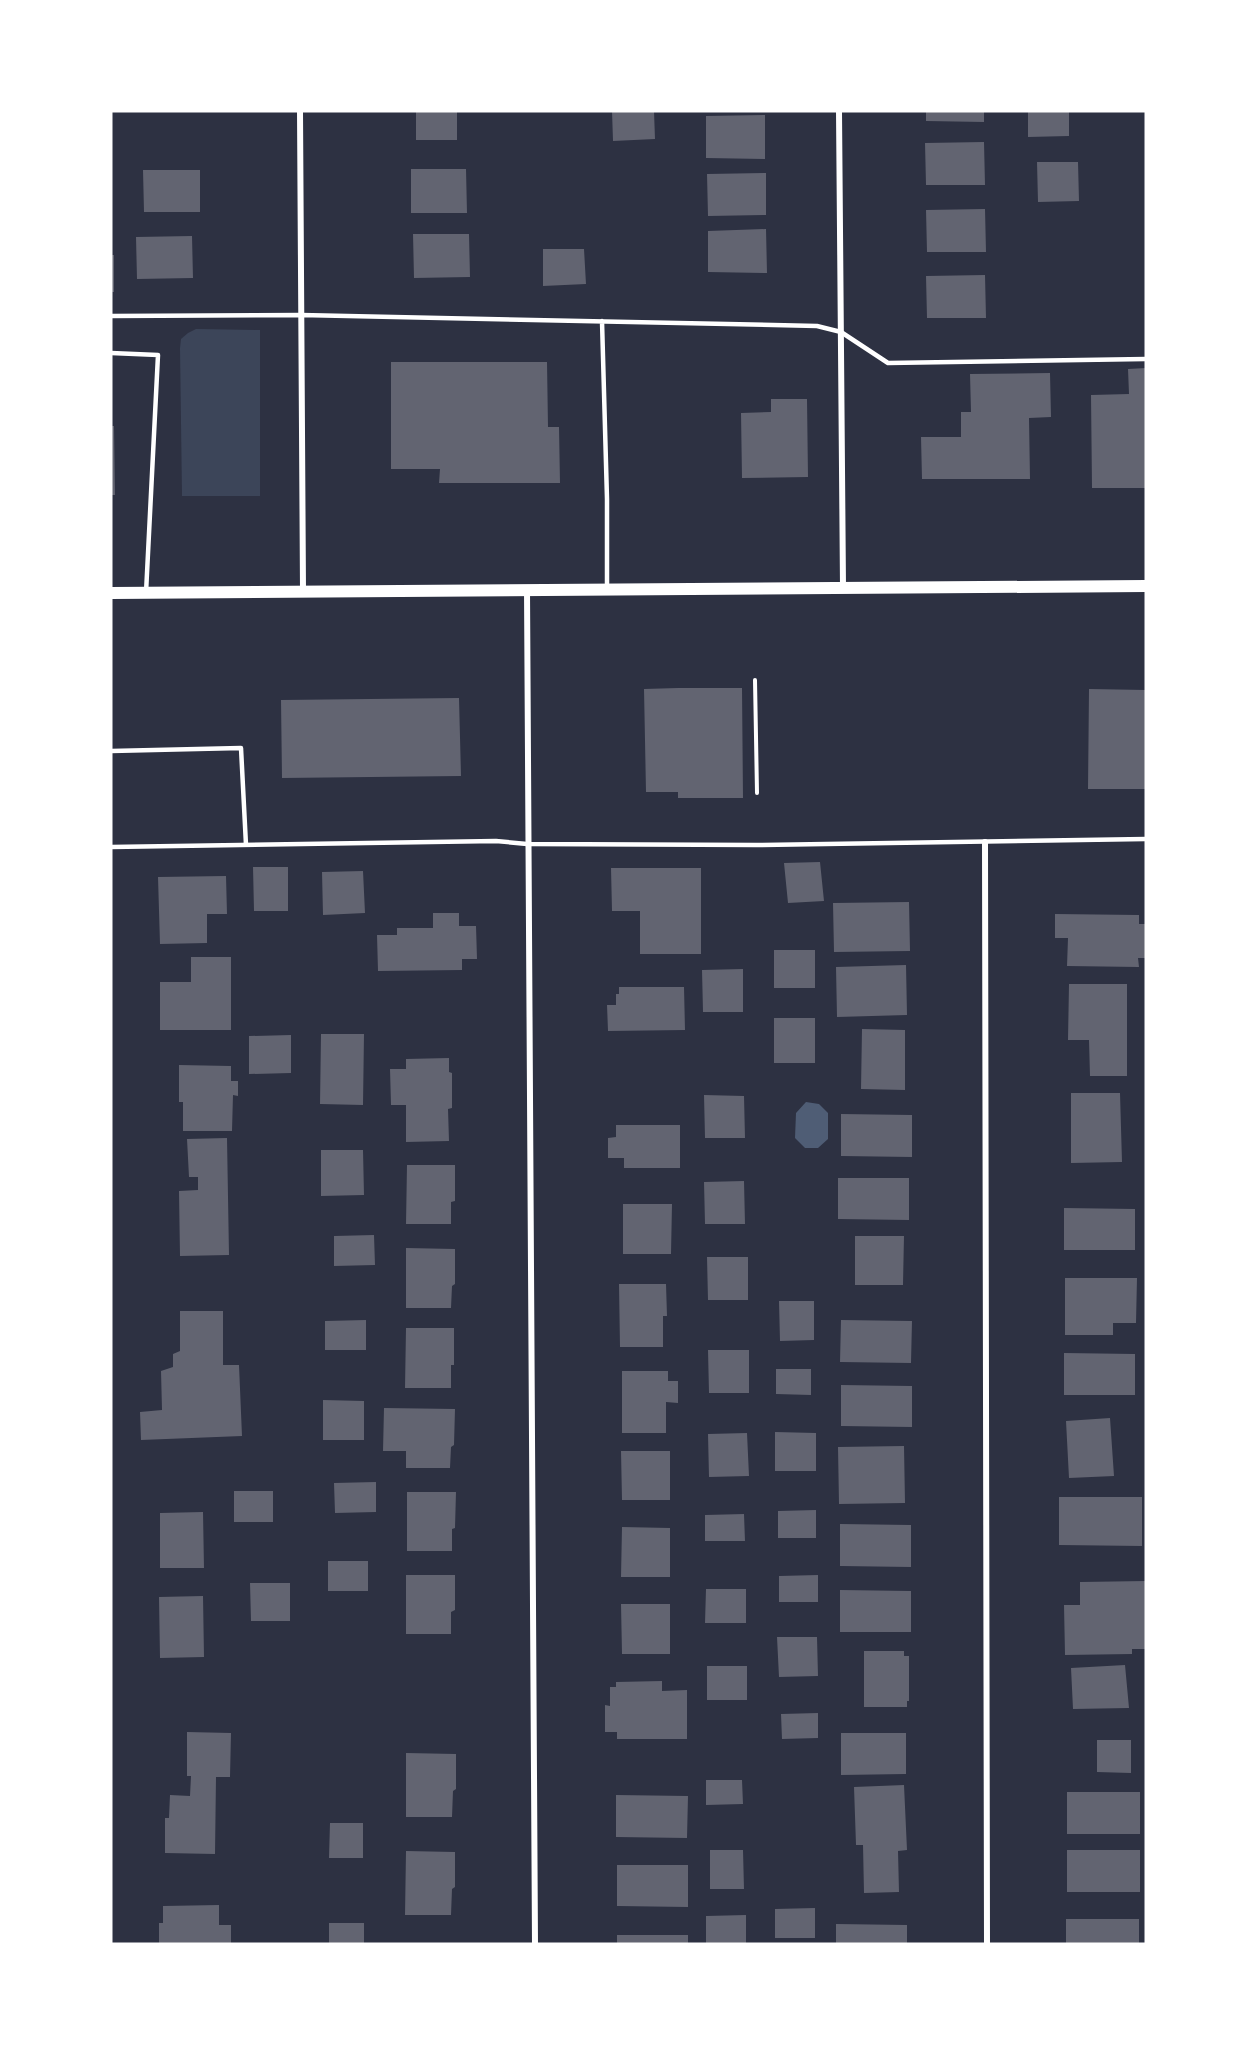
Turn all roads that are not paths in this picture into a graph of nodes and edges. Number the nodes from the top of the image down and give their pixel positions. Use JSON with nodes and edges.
{"nodes":[{"id":1,"x":300,"y":111,"type":"edge"},
{"id":2,"x":839,"y":111,"type":"edge"},
{"id":3,"x":301,"y":315,"type":"junction"},
{"id":4,"x":111,"y":316,"type":"edge"},
{"id":5,"x":602,"y":321,"type":"junction"},
{"id":6,"x":841,"y":332,"type":"junction"},
{"id":7,"x":111,"y":353,"type":"edge"},
{"id":8,"x":1146,"y":359,"type":"edge"},
{"id":9,"x":1146,"y":586,"type":"edge"},
{"id":10,"x":843,"y":587,"type":"junction"},
{"id":11,"x":527,"y":589,"type":"junction"},
{"id":12,"x":607,"y":589,"type":"junction"},
{"id":13,"x":303,"y":591,"type":"junction"},
{"id":14,"x":146,"y":592,"type":"junction"},
{"id":15,"x":111,"y":593,"type":"edge"},
{"id":16,"x":111,"y":750,"type":"edge"},
{"id":17,"x":1146,"y":839,"type":"edge"},
{"id":18,"x":985,"y":842,"type":"junction"},
{"id":19,"x":527,"y":844,"type":"junction"},
{"id":20,"x":246,"y":845,"type":"junction"},
{"id":21,"x":111,"y":847,"type":"edge"},
{"id":22,"x":535,"y":1944,"type":"edge"},
{"id":23,"x":987,"y":1944,"type":"edge"}],
"edges":[{"from":1,"to":3,"type":"street"},
{"from":2,"to":6,"type":"street"},
{"from":3,"to":4,"type":"lane"},
{"from":3,"to":5,"type":"lane"},
{"from":3,"to":13,"type":"street"},
{"from":5,"to":6,"type":"lane"},
{"from":5,"to":12,"type":"lane"},
{"from":6,"to":8,"type":"lane"},
{"from":6,"to":10,"type":"street"},
{"from":7,"to":14,"type":"lane"},
{"from":9,"to":10,"type":"main road"},
{"from":10,"to":12,"type":"main road"},
{"from":11,"to":12,"type":"main road"},
{"from":11,"to":13,"type":"main road"},
{"from":11,"to":19,"type":"street"},
{"from":13,"to":14,"type":"main road"},
{"from":14,"to":15,"type":"main road"},
{"from":16,"to":20,"type":"lane"},
{"from":17,"to":18,"type":"lane"},
{"from":18,"to":19,"type":"lane"},
{"from":18,"to":23,"type":"street"},
{"from":19,"to":20,"type":"lane"},
{"from":19,"to":22,"type":"street"},
{"from":20,"to":21,"type":"lane"}]}
